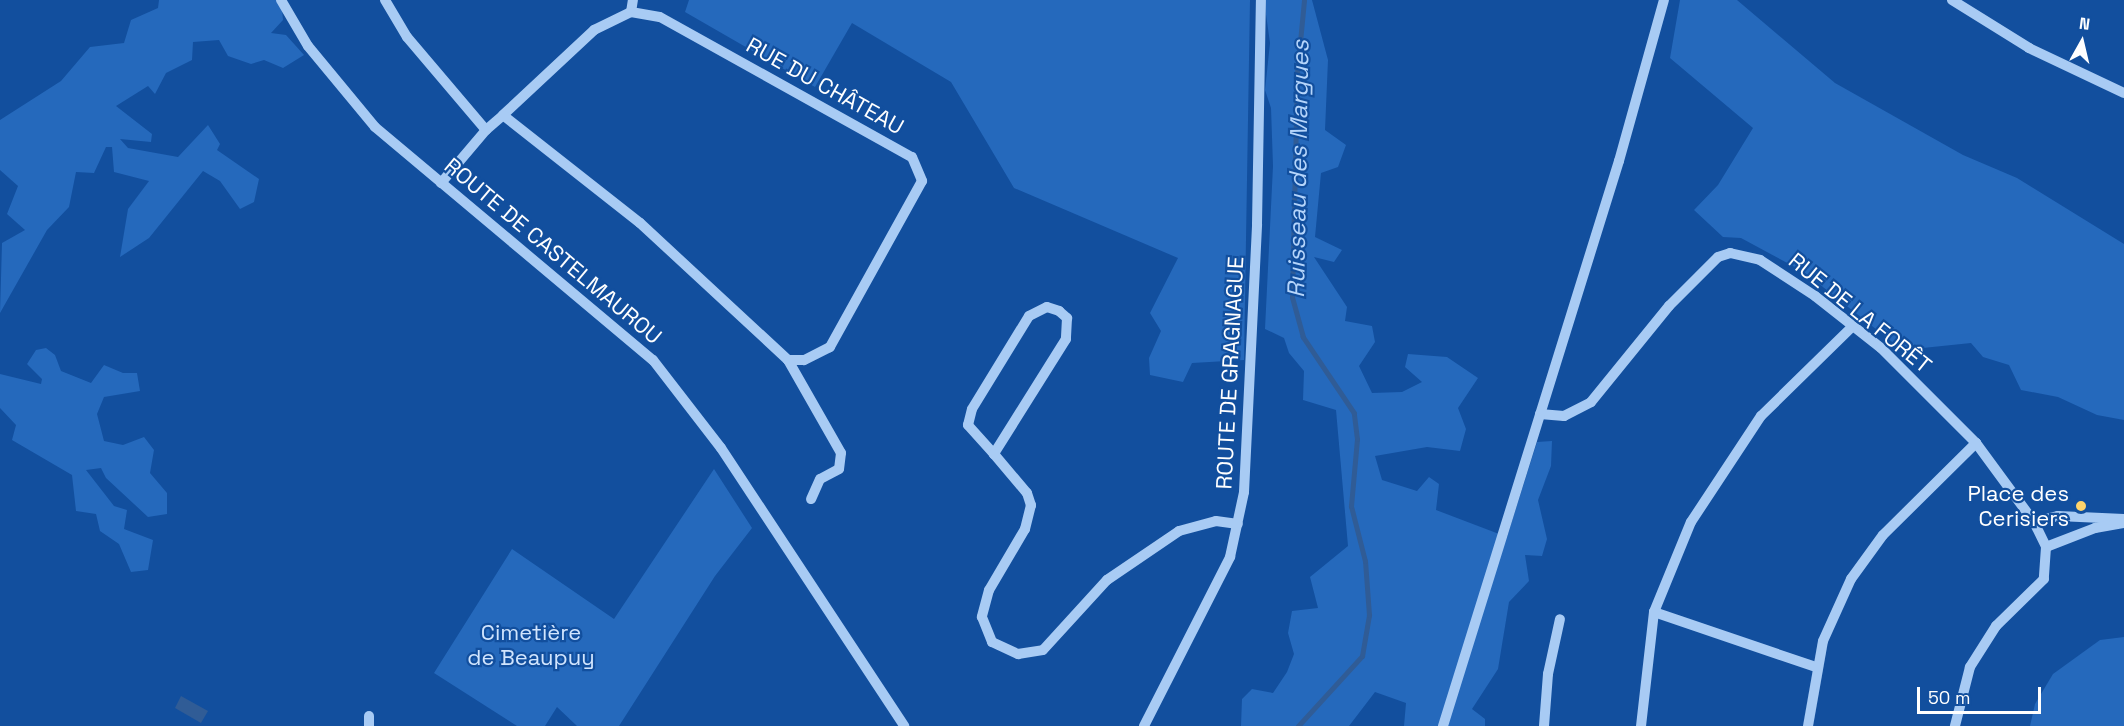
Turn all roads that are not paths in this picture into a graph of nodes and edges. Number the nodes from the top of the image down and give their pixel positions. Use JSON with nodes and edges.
{"nodes":[{"id":1,"x":281,"y":0,"type":"edge"},
{"id":2,"x":385,"y":0,"type":"edge"},
{"id":3,"x":633,"y":0,"type":"edge"},
{"id":4,"x":1261,"y":0,"type":"edge"},
{"id":5,"x":1664,"y":0,"type":"edge"},
{"id":6,"x":1952,"y":0,"type":"edge"},
{"id":7,"x":631,"y":12,"type":"junction"},
{"id":8,"x":2124,"y":93,"type":"edge"},
{"id":9,"x":503,"y":115,"type":"junction"},
{"id":10,"x":486,"y":130,"type":"junction"},
{"id":11,"x":441,"y":183,"type":"junction"},
{"id":12,"x":1852,"y":326,"type":"junction"},
{"id":13,"x":788,"y":360,"type":"junction"},
{"id":14,"x":1540,"y":414,"type":"junction"},
{"id":15,"x":1976,"y":443,"type":"junction"},
{"id":16,"x":994,"y":454,"type":"junction"},
{"id":17,"x":811,"y":499,"type":"dead end"},
{"id":18,"x":2124,"y":521,"type":"edge"},
{"id":19,"x":2034,"y":522,"type":"junction"},
{"id":20,"x":1238,"y":524,"type":"junction"},
{"id":21,"x":2046,"y":547,"type":"junction"},
{"id":22,"x":1654,"y":612,"type":"junction"},
{"id":23,"x":1560,"y":619,"type":"dead end"},
{"id":24,"x":1816,"y":667,"type":"junction"},
{"id":25,"x":904,"y":726,"type":"edge"},
{"id":26,"x":1144,"y":726,"type":"edge"},
{"id":27,"x":1443,"y":726,"type":"edge"},
{"id":28,"x":1544,"y":726,"type":"edge"},
{"id":29,"x":1641,"y":726,"type":"edge"},
{"id":30,"x":1808,"y":726,"type":"edge"},
{"id":31,"x":1955,"y":726,"type":"edge"}],
"edges":[{"from":1,"to":11,"type":"street","name":"ROUTE DE CASTELMAUROU"},
{"from":2,"to":10,"type":"street"},
{"from":3,"to":7,"type":"street"},
{"from":4,"to":20,"type":"street","name":"ROUTE DE GRAGNAGUE"},
{"from":5,"to":14,"type":"street"},
{"from":6,"to":8,"type":"street"},
{"from":7,"to":9,"type":"street"},
{"from":7,"to":13,"type":"street","name":"RUE DU CHÂTEAU"},
{"from":9,"to":10,"type":"street"},
{"from":9,"to":13,"type":"street"},
{"from":10,"to":11,"type":"street"},
{"from":11,"to":25,"type":"street","name":"ROUTE DE CASTELMAUROU"},
{"from":12,"to":14,"type":"street","name":"RUE DE LA FORÊT"},
{"from":12,"to":15,"type":"street","name":"RUE DE LA FORÊT"},
{"from":12,"to":22,"type":"street"},
{"from":13,"to":17,"type":"street"},
{"from":14,"to":27,"type":"street"},
{"from":15,"to":19,"type":"street","name":"RUE DE LA FORÊT"},
{"from":15,"to":24,"type":"street"},
{"from":16,"to":16,"type":"street"},
{"from":16,"to":20,"type":"street"},
{"from":18,"to":19,"type":"street"},
{"from":18,"to":21,"type":"street"},
{"from":19,"to":21,"type":"street","name":"RUE DE LA FORÊT"},
{"from":20,"to":26,"type":"street","name":"ROUTE DE GRAGNAGUE"},
{"from":21,"to":31,"type":"street","name":"RUE DE LA FORÊT"},
{"from":22,"to":24,"type":"street"},
{"from":22,"to":29,"type":"street"},
{"from":23,"to":28,"type":"street"},
{"from":24,"to":30,"type":"street"}]}
